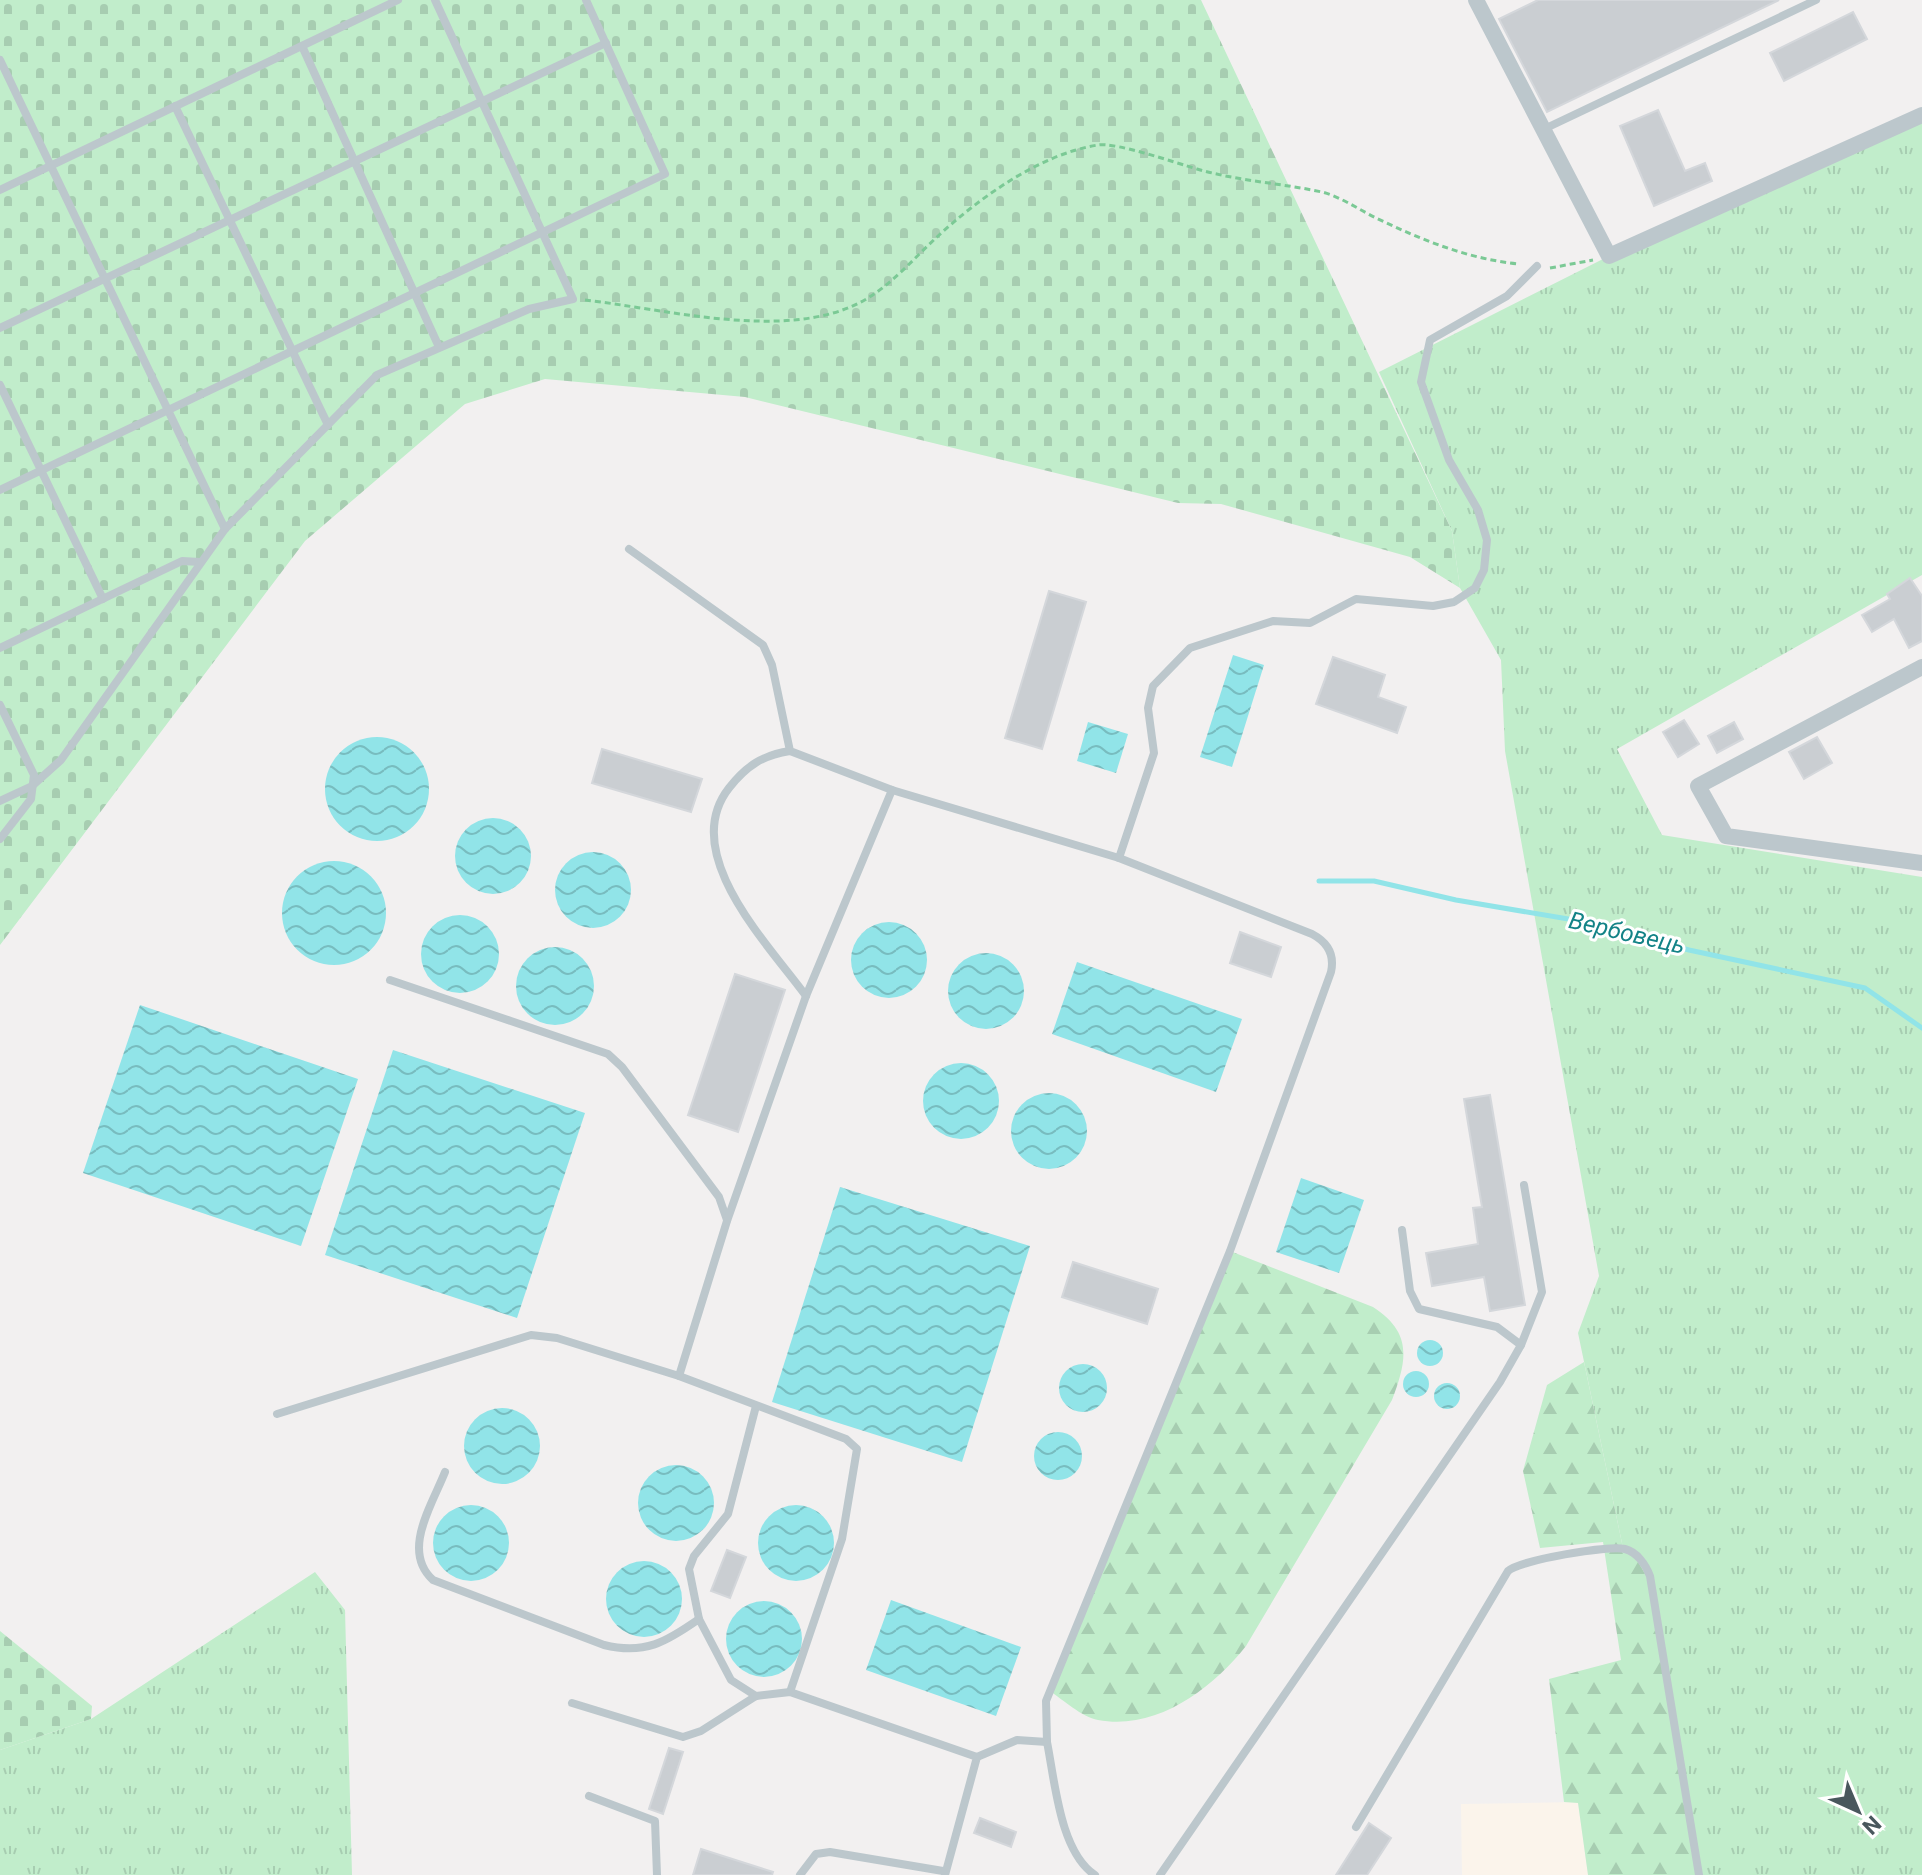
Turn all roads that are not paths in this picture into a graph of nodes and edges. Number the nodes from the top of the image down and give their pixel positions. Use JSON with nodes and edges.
{"nodes":[{"id":1,"x":398,"y":0,"type":"edge"},
{"id":2,"x":435,"y":0,"type":"edge"},
{"id":3,"x":586,"y":0,"type":"edge"},
{"id":4,"x":1476,"y":0,"type":"edge"},
{"id":5,"x":1816,"y":0,"type":"edge"},
{"id":6,"x":606,"y":43,"type":"junction"},
{"id":7,"x":302,"y":46,"type":"junction"},
{"id":8,"x":0,"y":60,"type":"edge"},
{"id":9,"x":480,"y":99,"type":"junction"},
{"id":10,"x":175,"y":106,"type":"junction"},
{"id":11,"x":1922,"y":115,"type":"edge"},
{"id":12,"x":1542,"y":130,"type":"junction"},
{"id":13,"x":353,"y":160,"type":"junction"},
{"id":14,"x":50,"y":166,"type":"junction"},
{"id":15,"x":0,"y":190,"type":"edge"},
{"id":16,"x":228,"y":219,"type":"junction"},
{"id":17,"x":539,"y":232,"type":"junction"},
{"id":18,"x":1537,"y":266,"type":"road end"},
{"id":19,"x":104,"y":279,"type":"junction"},
{"id":20,"x":415,"y":291,"type":"junction"},
{"id":21,"x":0,"y":328,"type":"edge"},
{"id":22,"x":439,"y":347,"type":"junction"},
{"id":23,"x":290,"y":351,"type":"junction"},
{"id":24,"x":0,"y":385,"type":"edge"},
{"id":25,"x":166,"y":410,"type":"junction"},
{"id":26,"x":328,"y":425,"type":"junction"},
{"id":27,"x":41,"y":470,"type":"junction"},
{"id":28,"x":0,"y":490,"type":"edge"},
{"id":29,"x":225,"y":529,"type":"junction"},
{"id":30,"x":629,"y":549,"type":"dead end"},
{"id":31,"x":200,"y":562,"type":"junction"},
{"id":32,"x":103,"y":599,"type":"junction"},
{"id":33,"x":0,"y":648,"type":"edge"},
{"id":34,"x":1922,"y":667,"type":"edge"},
{"id":35,"x":0,"y":705,"type":"edge"},
{"id":36,"x":790,"y":751,"type":"junction"},
{"id":37,"x":32,"y":786,"type":"junction"},
{"id":38,"x":892,"y":790,"type":"junction"},
{"id":39,"x":0,"y":801,"type":"edge"},
{"id":40,"x":0,"y":839,"type":"edge"},
{"id":41,"x":1119,"y":858,"type":"junction"},
{"id":42,"x":1922,"y":863,"type":"edge"},
{"id":43,"x":390,"y":980,"type":"dead end"},
{"id":44,"x":806,"y":996,"type":"junction"},
{"id":45,"x":1524,"y":1185,"type":"dead end"},
{"id":46,"x":727,"y":1221,"type":"junction"},
{"id":47,"x":1402,"y":1230,"type":"dead end"},
{"id":48,"x":1521,"y":1345,"type":"junction"},
{"id":49,"x":679,"y":1376,"type":"junction"},
{"id":50,"x":756,"y":1406,"type":"junction"},
{"id":51,"x":277,"y":1414,"type":"dead end"},
{"id":52,"x":445,"y":1472,"type":"dead end"},
{"id":53,"x":699,"y":1619,"type":"junction"},
{"id":54,"x":790,"y":1692,"type":"junction"},
{"id":55,"x":756,"y":1696,"type":"junction"},
{"id":56,"x":572,"y":1703,"type":"dead end"},
{"id":57,"x":1047,"y":1742,"type":"junction"},
{"id":58,"x":977,"y":1757,"type":"junction"},
{"id":59,"x":589,"y":1796,"type":"dead end"},
{"id":60,"x":1356,"y":1827,"type":"dead end"},
{"id":61,"x":944,"y":1873,"type":"edge"},
{"id":62,"x":657,"y":1875,"type":"edge"},
{"id":63,"x":800,"y":1875,"type":"edge"},
{"id":64,"x":1095,"y":1875,"type":"edge"},
{"id":65,"x":1160,"y":1875,"type":"edge"},
{"id":66,"x":1699,"y":1875,"type":"edge"}],
"edges":[{"from":1,"to":7,"type":"lane"},
{"from":2,"to":9,"type":"lane"},
{"from":3,"to":6,"type":"lane"},
{"from":4,"to":12,"type":"street"},
{"from":5,"to":12,"type":"lane"},
{"from":6,"to":9,"type":"lane"},
{"from":6,"to":17,"type":"lane"},
{"from":7,"to":10,"type":"lane"},
{"from":7,"to":13,"type":"lane"},
{"from":8,"to":14,"type":"lane"},
{"from":9,"to":13,"type":"lane"},
{"from":9,"to":17,"type":"lane"},
{"from":10,"to":14,"type":"lane"},
{"from":10,"to":16,"type":"lane"},
{"from":11,"to":12,"type":"street"},
{"from":13,"to":16,"type":"lane"},
{"from":13,"to":20,"type":"lane"},
{"from":14,"to":15,"type":"lane"},
{"from":14,"to":19,"type":"lane"},
{"from":16,"to":19,"type":"lane"},
{"from":16,"to":23,"type":"lane"},
{"from":17,"to":20,"type":"lane"},
{"from":17,"to":22,"type":"lane"},
{"from":18,"to":41,"type":"lane"},
{"from":19,"to":21,"type":"lane"},
{"from":19,"to":25,"type":"lane"},
{"from":20,"to":22,"type":"lane"},
{"from":20,"to":23,"type":"lane"},
{"from":22,"to":26,"type":"lane"},
{"from":23,"to":25,"type":"lane"},
{"from":23,"to":26,"type":"lane"},
{"from":24,"to":27,"type":"lane"},
{"from":25,"to":27,"type":"lane"},
{"from":25,"to":29,"type":"lane"},
{"from":26,"to":29,"type":"lane"},
{"from":27,"to":28,"type":"lane"},
{"from":27,"to":32,"type":"lane"},
{"from":29,"to":31,"type":"lane"},
{"from":30,"to":36,"type":"lane"},
{"from":31,"to":32,"type":"lane"},
{"from":31,"to":37,"type":"lane"},
{"from":32,"to":33,"type":"lane"},
{"from":34,"to":42,"type":"street"},
{"from":35,"to":37,"type":"lane"},
{"from":36,"to":38,"type":"lane"},
{"from":36,"to":44,"type":"lane"},
{"from":37,"to":39,"type":"lane"},
{"from":37,"to":40,"type":"lane"},
{"from":38,"to":41,"type":"lane"},
{"from":38,"to":44,"type":"lane"},
{"from":41,"to":57,"type":"lane"},
{"from":43,"to":46,"type":"lane"},
{"from":44,"to":46,"type":"lane"},
{"from":45,"to":48,"type":"lane"},
{"from":46,"to":49,"type":"lane"},
{"from":47,"to":48,"type":"lane"},
{"from":48,"to":65,"type":"lane"},
{"from":49,"to":50,"type":"lane"},
{"from":49,"to":51,"type":"lane"},
{"from":50,"to":53,"type":"lane"},
{"from":50,"to":54,"type":"lane"},
{"from":52,"to":53,"type":"lane"},
{"from":53,"to":55,"type":"lane"},
{"from":54,"to":55,"type":"lane"},
{"from":54,"to":58,"type":"lane"},
{"from":55,"to":56,"type":"lane"},
{"from":57,"to":58,"type":"lane"},
{"from":57,"to":64,"type":"lane"},
{"from":58,"to":61,"type":"lane"},
{"from":59,"to":62,"type":"lane"},
{"from":60,"to":66,"type":"lane"},
{"from":61,"to":63,"type":"lane"}]}
